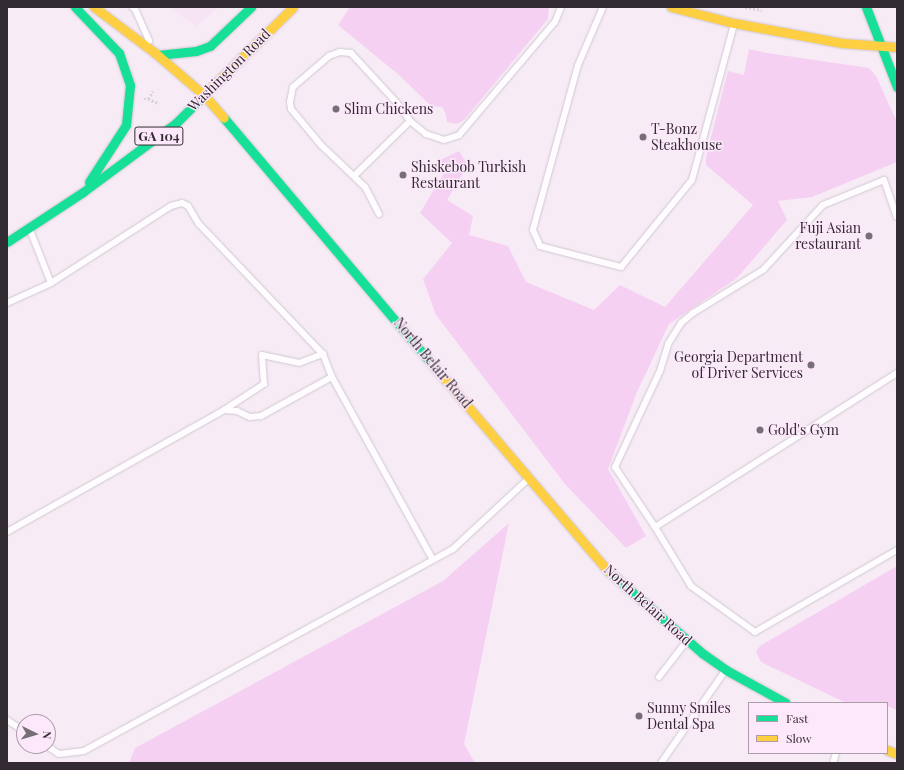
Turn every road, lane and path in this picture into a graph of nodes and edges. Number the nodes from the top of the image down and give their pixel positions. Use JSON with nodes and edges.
{"nodes":[{"id":1,"x":75,"y":7,"type":"edge"},
{"id":2,"x":94,"y":7,"type":"edge"},
{"id":3,"x":132,"y":7,"type":"edge"},
{"id":4,"x":251,"y":7,"type":"edge"},
{"id":5,"x":293,"y":7,"type":"edge"},
{"id":6,"x":561,"y":7,"type":"edge"},
{"id":7,"x":603,"y":7,"type":"edge"},
{"id":8,"x":671,"y":7,"type":"edge"},
{"id":9,"x":866,"y":7,"type":"edge"},
{"id":10,"x":734,"y":23,"type":"junction"},
{"id":11,"x":881,"y":46,"type":"junction"},
{"id":12,"x":897,"y":48,"type":"edge"},
{"id":13,"x":156,"y":53,"type":"junction"},
{"id":14,"x":897,"y":86,"type":"edge"},
{"id":15,"x":204,"y":95,"type":"junction"},
{"id":16,"x":148,"y":99,"type":"dead end"},
{"id":17,"x":159,"y":102,"type":"dead end"},
{"id":18,"x":410,"y":121,"type":"junction"},
{"id":19,"x":354,"y":176,"type":"junction"},
{"id":20,"x":83,"y":192,"type":"junction"},
{"id":21,"x":378,"y":214,"type":"dead end"},
{"id":22,"x":897,"y":217,"type":"edge"},
{"id":23,"x":30,"y":228,"type":"junction"},
{"id":24,"x":7,"y":242,"type":"edge"},
{"id":25,"x":51,"y":283,"type":"junction"},
{"id":26,"x":7,"y":303,"type":"edge"},
{"id":27,"x":323,"y":354,"type":"junction"},
{"id":28,"x":897,"y":373,"type":"edge"},
{"id":29,"x":332,"y":376,"type":"junction"},
{"id":30,"x":224,"y":410,"type":"junction"},
{"id":31,"x":530,"y":477,"type":"junction"},
{"id":32,"x":655,"y":527,"type":"junction"},
{"id":33,"x":7,"y":532,"type":"edge"},
{"id":34,"x":897,"y":550,"type":"edge"},
{"id":35,"x":433,"y":560,"type":"junction"},
{"id":36,"x":687,"y":640,"type":"junction"},
{"id":37,"x":726,"y":670,"type":"junction"},
{"id":38,"x":659,"y":677,"type":"dead end"},
{"id":39,"x":784,"y":702,"type":"edge"},
{"id":40,"x":7,"y":720,"type":"edge"},
{"id":41,"x":16,"y":726,"type":"edge"},
{"id":42,"x":56,"y":752,"type":"edge"},
{"id":43,"x":661,"y":763,"type":"edge"}],
"edges":[{"from":1,"to":20,"type":"street"},
{"from":2,"to":13,"type":"street","name":"North Belair Road"},
{"from":3,"to":13,"type":"lane"},
{"from":4,"to":13,"type":"street","name":"Washington Road"},
{"from":5,"to":15,"type":"street","name":"Washington Road","number":"GA 104"},
{"from":6,"to":18,"type":"lane"},
{"from":7,"to":10,"type":"lane"},
{"from":8,"to":10,"type":"street"},
{"from":9,"to":11,"type":"street"},
{"from":10,"to":11,"type":"street"},
{"from":11,"to":12,"type":"street"},
{"from":11,"to":14,"type":"street"},
{"from":13,"to":15,"type":"street","name":"North Belair Road"},
{"from":15,"to":20,"type":"street","name":"Washington Road","number":"GA 104"},
{"from":15,"to":31,"type":"street","name":"North Belair Road"},
{"from":16,"to":17,"type":"path"},
{"from":18,"to":19,"type":"lane"},
{"from":18,"to":19,"type":"lane"},
{"from":19,"to":21,"type":"lane"},
{"from":20,"to":23,"type":"street","name":"Washington Road","number":"GA 104"},
{"from":22,"to":32,"type":"lane"},
{"from":23,"to":24,"type":"street","name":"Washington Road","number":"GA 104"},
{"from":23,"to":25,"type":"lane"},
{"from":25,"to":26,"type":"lane"},
{"from":25,"to":27,"type":"lane"},
{"from":27,"to":29,"type":"lane"},
{"from":27,"to":30,"type":"lane"},
{"from":28,"to":32,"type":"lane"},
{"from":29,"to":30,"type":"lane"},
{"from":29,"to":35,"type":"lane"},
{"from":30,"to":33,"type":"lane"},
{"from":31,"to":35,"type":"lane"},
{"from":31,"to":36,"type":"street","name":"North Belair Road"},
{"from":32,"to":34,"type":"lane"},
{"from":35,"to":42,"type":"lane"},
{"from":36,"to":37,"type":"street","name":"North Belair Road"},
{"from":36,"to":38,"type":"lane"},
{"from":37,"to":39,"type":"street","name":"North Belair Road"},
{"from":37,"to":43,"type":"lane"},
{"from":40,"to":41,"type":"lane"}]}
